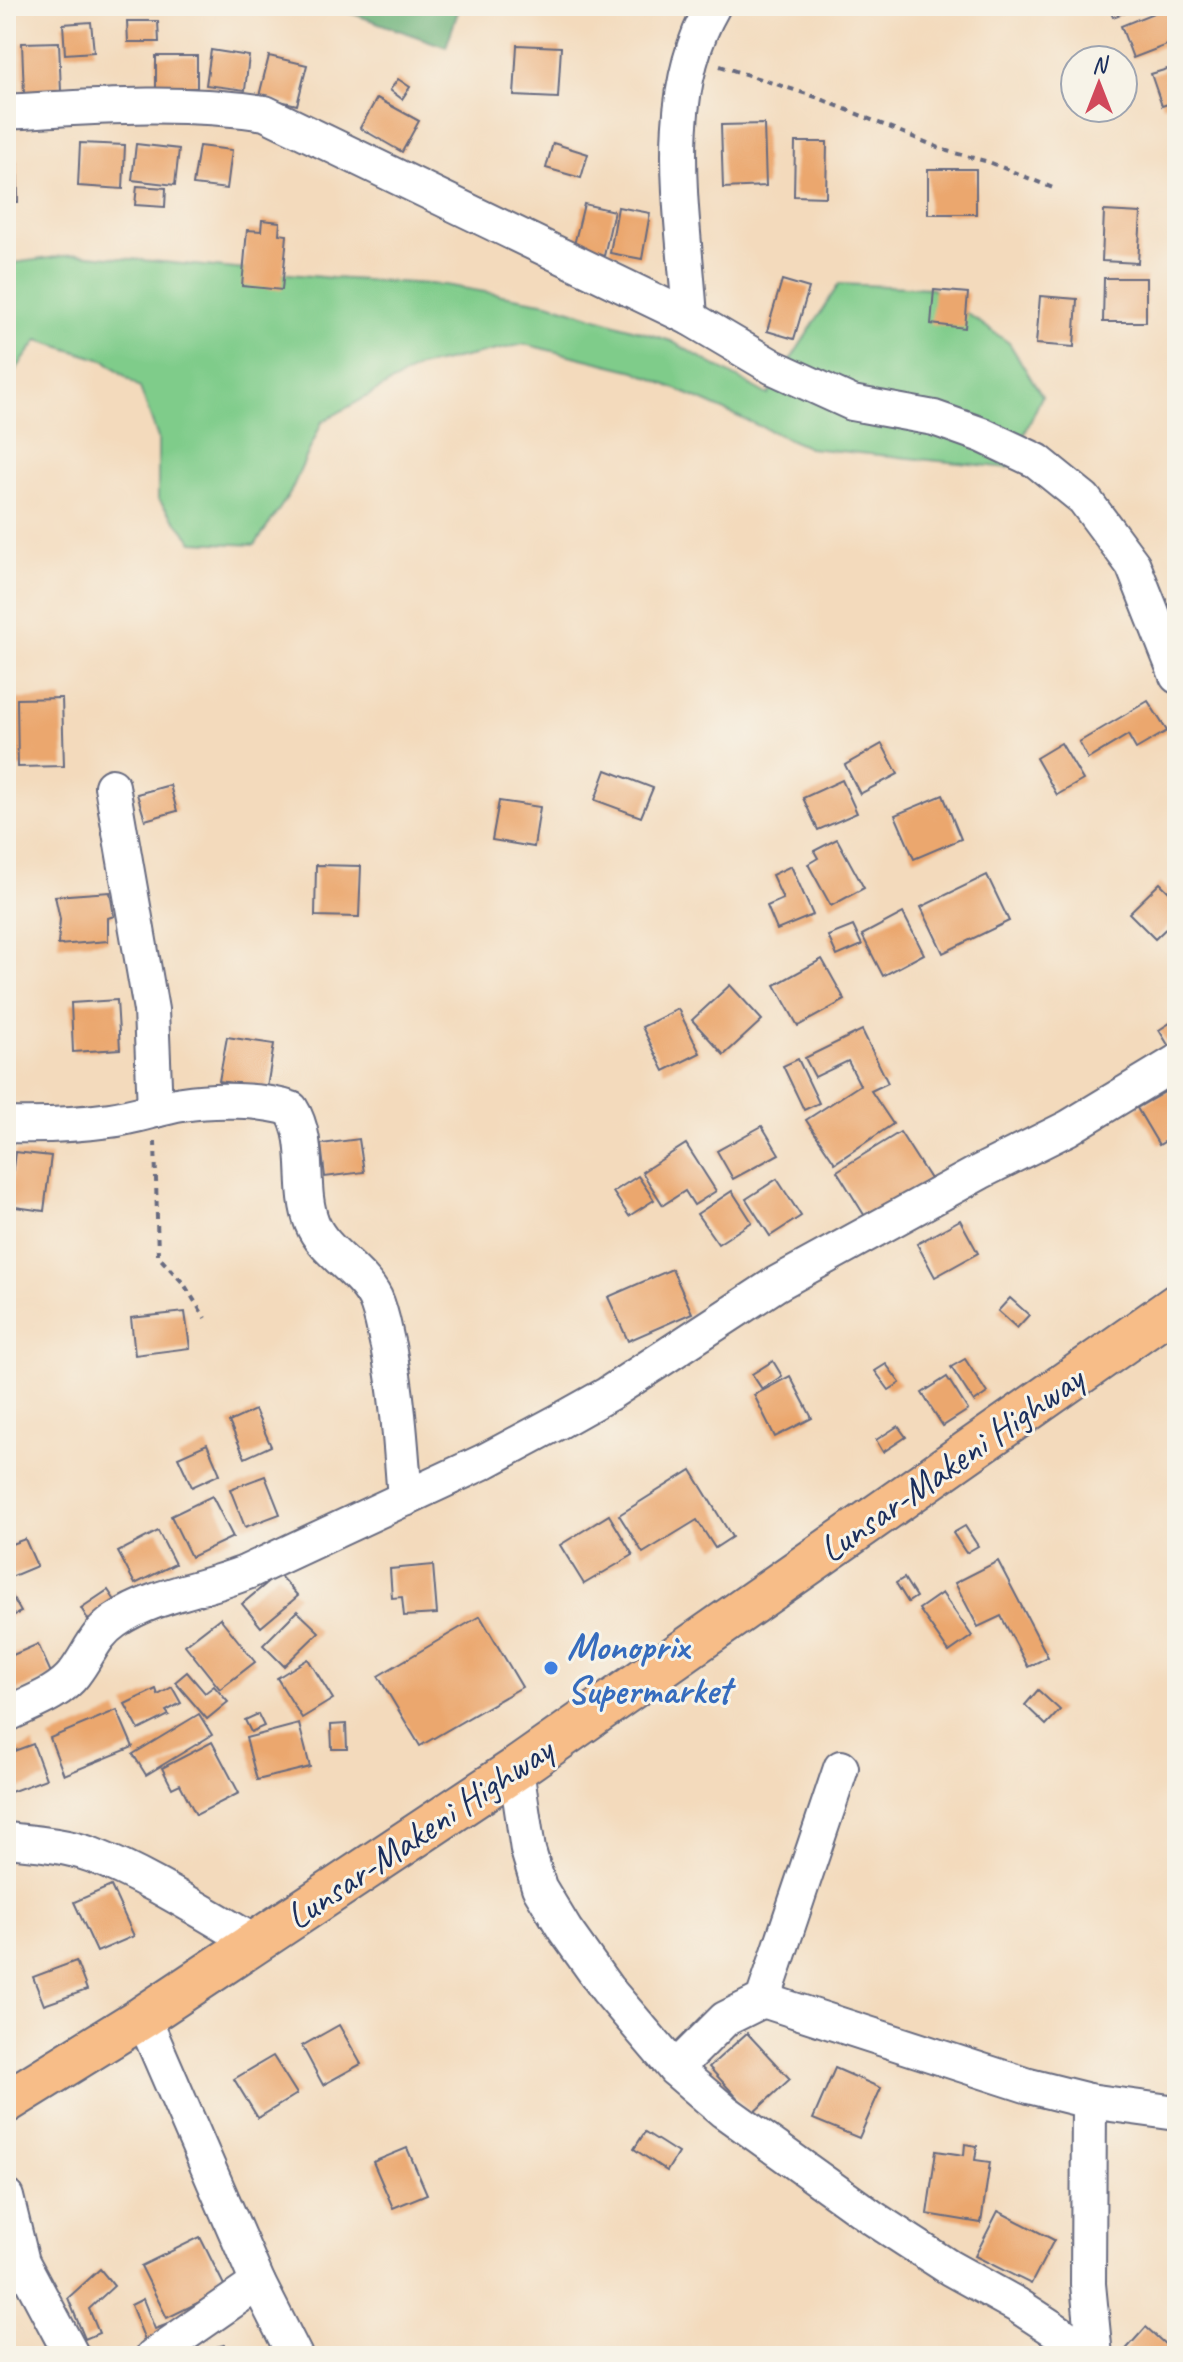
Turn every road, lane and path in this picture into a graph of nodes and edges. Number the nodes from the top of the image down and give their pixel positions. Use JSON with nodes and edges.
{"nodes":[{"id":1,"x":713,"y":6,"type":"edge"},
{"id":2,"x":692,"y":56,"type":"junction"},
{"id":3,"x":6,"y":112,"type":"edge"},
{"id":4,"x":1053,"y":188,"type":"dead end"},
{"id":5,"x":690,"y":318,"type":"junction"},
{"id":6,"x":1177,"y":676,"type":"edge"},
{"id":7,"x":112,"y":786,"type":"dead end"},
{"id":8,"x":1177,"y":1062,"type":"edge"},
{"id":9,"x":155,"y":1110,"type":"junction"},
{"id":10,"x":6,"y":1125,"type":"edge"},
{"id":11,"x":1177,"y":1305,"type":"edge"},
{"id":12,"x":205,"y":1318,"type":"dead end"},
{"id":13,"x":405,"y":1499,"type":"junction"},
{"id":14,"x":6,"y":1715,"type":"edge"},
{"id":15,"x":841,"y":1768,"type":"dead end"},
{"id":16,"x":516,"y":1769,"type":"junction"},
{"id":17,"x":6,"y":1840,"type":"edge"},
{"id":18,"x":256,"y":1943,"type":"junction"},
{"id":19,"x":763,"y":2000,"type":"junction"},
{"id":20,"x":143,"y":2017,"type":"junction"},
{"id":21,"x":675,"y":2069,"type":"junction"},
{"id":22,"x":1089,"y":2101,"type":"junction"},
{"id":23,"x":6,"y":2102,"type":"edge"},
{"id":24,"x":1177,"y":2113,"type":"edge"},
{"id":25,"x":6,"y":2197,"type":"edge"},
{"id":26,"x":258,"y":2283,"type":"junction"},
{"id":27,"x":72,"y":2356,"type":"edge"},
{"id":28,"x":153,"y":2356,"type":"edge"},
{"id":29,"x":295,"y":2356,"type":"edge"}],
"edges":[{"from":1,"to":2,"type":"street"},
{"from":2,"to":4,"type":"path"},
{"from":2,"to":5,"type":"street"},
{"from":3,"to":5,"type":"street"},
{"from":5,"to":6,"type":"street"},
{"from":7,"to":9,"type":"street"},
{"from":8,"to":13,"type":"street"},
{"from":9,"to":10,"type":"street"},
{"from":9,"to":12,"type":"path"},
{"from":9,"to":13,"type":"street"},
{"from":11,"to":16,"type":"main road","name":"Lunsar-Makeni Highway"},
{"from":13,"to":14,"type":"street"},
{"from":15,"to":19,"type":"street"},
{"from":16,"to":18,"type":"main road","name":"Lunsar-Makeni Highway"},
{"from":16,"to":21,"type":"street"},
{"from":17,"to":18,"type":"street"},
{"from":18,"to":20,"type":"main road","name":"Lunsar-Makeni Highway"},
{"from":19,"to":21,"type":"street"},
{"from":19,"to":22,"type":"street"},
{"from":20,"to":23,"type":"main road","name":"Lunsar-Makeni Highway"},
{"from":20,"to":26,"type":"street"},
{"from":21,"to":22,"type":"street"},
{"from":22,"to":24,"type":"street"},
{"from":25,"to":27,"type":"street"},
{"from":26,"to":28,"type":"street"},
{"from":26,"to":29,"type":"street"}]}
